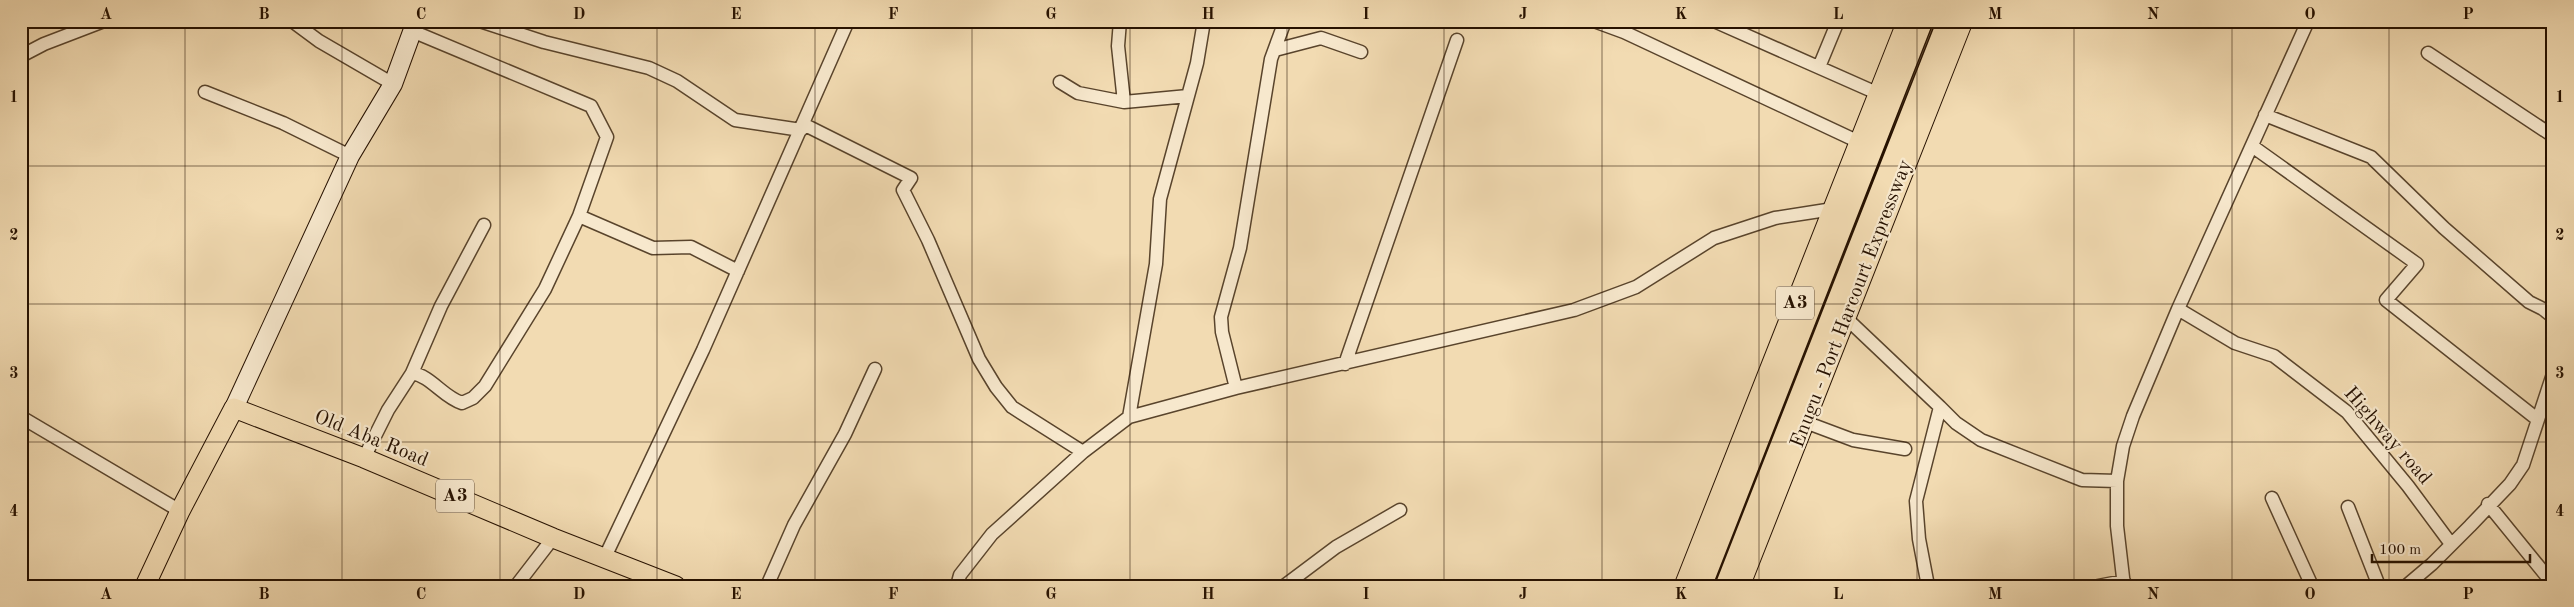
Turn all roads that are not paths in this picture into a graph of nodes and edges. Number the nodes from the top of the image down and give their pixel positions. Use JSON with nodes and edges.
{"nodes":[{"id":1,"x":104,"y":21,"type":"edge"},
{"id":2,"x":292,"y":21,"type":"edge"},
{"id":3,"x":480,"y":21,"type":"edge"},
{"id":4,"x":848,"y":21,"type":"edge"},
{"id":5,"x":1120,"y":21,"type":"edge"},
{"id":6,"x":1204,"y":21,"type":"edge"},
{"id":7,"x":1285,"y":21,"type":"edge"},
{"id":8,"x":1594,"y":21,"type":"edge"},
{"id":9,"x":1714,"y":21,"type":"edge"},
{"id":10,"x":1838,"y":21,"type":"edge"},
{"id":11,"x":1907,"y":21,"type":"edge"},
{"id":12,"x":1922,"y":21,"type":"edge"},
{"id":13,"x":1948,"y":21,"type":"edge"},
{"id":14,"x":1963,"y":21,"type":"edge"},
{"id":15,"x":2308,"y":21,"type":"edge"},
{"id":16,"x":1729,"y":24,"type":"edge"},
{"id":17,"x":414,"y":26,"type":"edge"},
{"id":18,"x":1457,"y":40,"type":"dead end"},
{"id":19,"x":1275,"y":50,"type":"junction"},
{"id":20,"x":1361,"y":52,"type":"dead end"},
{"id":21,"x":2428,"y":53,"type":"dead end"},
{"id":22,"x":21,"y":56,"type":"edge"},
{"id":23,"x":1820,"y":67,"type":"junction"},
{"id":24,"x":1060,"y":82,"type":"dead end"},
{"id":25,"x":393,"y":84,"type":"junction"},
{"id":26,"x":206,"y":92,"type":"dead end"},
{"id":27,"x":1879,"y":94,"type":"junction"},
{"id":28,"x":1188,"y":96,"type":"junction"},
{"id":29,"x":1124,"y":102,"type":"junction"},
{"id":30,"x":2265,"y":115,"type":"junction"},
{"id":31,"x":802,"y":127,"type":"junction"},
{"id":32,"x":2553,"y":136,"type":"edge"},
{"id":33,"x":1859,"y":142,"type":"junction"},
{"id":34,"x":2252,"y":146,"type":"junction"},
{"id":35,"x":350,"y":156,"type":"junction"},
{"id":36,"x":1832,"y":209,"type":"junction"},
{"id":37,"x":579,"y":216,"type":"junction"},
{"id":38,"x":484,"y":225,"type":"dead end"},
{"id":39,"x":738,"y":271,"type":"junction"},
{"id":40,"x":2178,"y":309,"type":"junction"},
{"id":41,"x":2553,"y":317,"type":"edge"},
{"id":42,"x":1845,"y":318,"type":"junction"},
{"id":43,"x":1345,"y":364,"type":"junction"},
{"id":44,"x":875,"y":369,"type":"dead end"},
{"id":45,"x":412,"y":373,"type":"junction"},
{"id":46,"x":2553,"y":374,"type":"edge"},
{"id":47,"x":1236,"y":388,"type":"junction"},
{"id":48,"x":1940,"y":407,"type":"junction"},
{"id":49,"x":234,"y":408,"type":"junction"},
{"id":50,"x":21,"y":417,"type":"edge"},
{"id":51,"x":1129,"y":417,"type":"junction"},
{"id":52,"x":2537,"y":419,"type":"junction"},
{"id":53,"x":1805,"y":422,"type":"junction"},
{"id":54,"x":1905,"y":449,"type":"dead end"},
{"id":55,"x":1083,"y":452,"type":"junction"},
{"id":56,"x":364,"y":458,"type":"junction"},
{"id":57,"x":2118,"y":481,"type":"junction"},
{"id":58,"x":2272,"y":498,"type":"dead end"},
{"id":59,"x":2488,"y":504,"type":"junction"},
{"id":60,"x":2348,"y":508,"type":"dead end"},
{"id":61,"x":1400,"y":510,"type":"dead end"},
{"id":62,"x":180,"y":511,"type":"junction"},
{"id":63,"x":553,"y":538,"type":"junction"},
{"id":64,"x":2451,"y":544,"type":"junction"},
{"id":65,"x":604,"y":557,"type":"junction"},
{"id":66,"x":2124,"y":584,"type":"edge"},
{"id":67,"x":2553,"y":584,"type":"edge"},
{"id":68,"x":145,"y":586,"type":"edge"},
{"id":69,"x":516,"y":586,"type":"edge"},
{"id":70,"x":676,"y":586,"type":"edge"},
{"id":71,"x":766,"y":586,"type":"edge"},
{"id":72,"x":957,"y":586,"type":"edge"},
{"id":73,"x":1284,"y":586,"type":"edge"},
{"id":74,"x":1684,"y":586,"type":"edge"},
{"id":75,"x":1701,"y":586,"type":"edge"},
{"id":76,"x":1726,"y":586,"type":"edge"},
{"id":77,"x":1740,"y":586,"type":"edge"},
{"id":78,"x":1928,"y":586,"type":"edge"},
{"id":79,"x":2100,"y":586,"type":"edge"},
{"id":80,"x":2312,"y":586,"type":"edge"},
{"id":81,"x":2378,"y":586,"type":"edge"},
{"id":82,"x":2406,"y":586,"type":"edge"}],
"edges":[{"from":1,"to":22,"type":"street"},
{"from":2,"to":25,"type":"street"},
{"from":3,"to":31,"type":"street"},
{"from":4,"to":31,"type":"street"},
{"from":5,"to":29,"type":"street"},
{"from":6,"to":28,"type":"street"},
{"from":7,"to":19,"type":"street"},
{"from":8,"to":33,"type":"street"},
{"from":9,"to":16,"type":"street"},
{"from":10,"to":23,"type":"street"},
{"from":11,"to":27,"type":"main road","number":"A3"},
{"from":12,"to":75,"type":"highway","name":"Enugu - Port Harcourt Expressway"},
{"from":13,"to":76,"type":"highway","name":"Enugu - Port Harcourt Expressway"},
{"from":14,"to":42,"type":"main road","name":"Enugu - Port Harcourt Expressway","number":"A3"},
{"from":15,"to":30,"type":"street"},
{"from":16,"to":23,"type":"street"},
{"from":17,"to":25,"type":"street"},
{"from":17,"to":37,"type":"street"},
{"from":18,"to":43,"type":"street"},
{"from":19,"to":20,"type":"street"},
{"from":19,"to":47,"type":"street"},
{"from":21,"to":32,"type":"street"},
{"from":23,"to":27,"type":"street"},
{"from":24,"to":29,"type":"street"},
{"from":25,"to":35,"type":"street"},
{"from":26,"to":35,"type":"street"},
{"from":27,"to":33,"type":"main road","number":"A3"},
{"from":28,"to":29,"type":"street"},
{"from":28,"to":51,"type":"street"},
{"from":30,"to":34,"type":"street"},
{"from":30,"to":41,"type":"street"},
{"from":31,"to":39,"type":"street"},
{"from":31,"to":55,"type":"street"},
{"from":33,"to":36,"type":"main road","number":"A3"},
{"from":34,"to":40,"type":"street"},
{"from":34,"to":52,"type":"street"},
{"from":35,"to":49,"type":"street"},
{"from":36,"to":43,"type":"street"},
{"from":36,"to":74,"type":"main road","number":"A3"},
{"from":37,"to":39,"type":"street"},
{"from":37,"to":45,"type":"street"},
{"from":38,"to":45,"type":"street"},
{"from":39,"to":65,"type":"street"},
{"from":40,"to":57,"type":"street"},
{"from":40,"to":64,"type":"street","name":"Highway road"},
{"from":42,"to":48,"type":"street"},
{"from":42,"to":53,"type":"main road","name":"Enugu - Port Harcourt Expressway","number":"A3"},
{"from":43,"to":47,"type":"street"},
{"from":44,"to":71,"type":"street"},
{"from":45,"to":56,"type":"street"},
{"from":46,"to":52,"type":"street"},
{"from":47,"to":51,"type":"street"},
{"from":48,"to":57,"type":"street"},
{"from":48,"to":78,"type":"street"},
{"from":49,"to":56,"type":"main road","name":"Old Aba Road","number":"A3"},
{"from":49,"to":62,"type":"main road"},
{"from":50,"to":62,"type":"street"},
{"from":51,"to":55,"type":"street"},
{"from":52,"to":59,"type":"street"},
{"from":53,"to":54,"type":"street"},
{"from":53,"to":77,"type":"main road","name":"Enugu - Port Harcourt Expressway","number":"A3"},
{"from":55,"to":72,"type":"street"},
{"from":56,"to":63,"type":"main road","name":"Old Aba Road","number":"A3"},
{"from":57,"to":66,"type":"street"},
{"from":58,"to":80,"type":"street"},
{"from":59,"to":64,"type":"street"},
{"from":59,"to":67,"type":"street"},
{"from":60,"to":81,"type":"street"},
{"from":61,"to":73,"type":"street"},
{"from":62,"to":68,"type":"main road"},
{"from":63,"to":65,"type":"main road","name":"Old Aba Road","number":"A3"},
{"from":63,"to":69,"type":"street"},
{"from":64,"to":82,"type":"street"},
{"from":65,"to":70,"type":"main road","name":"Old Aba Road","number":"A3"},
{"from":66,"to":79,"type":"street"}]}
